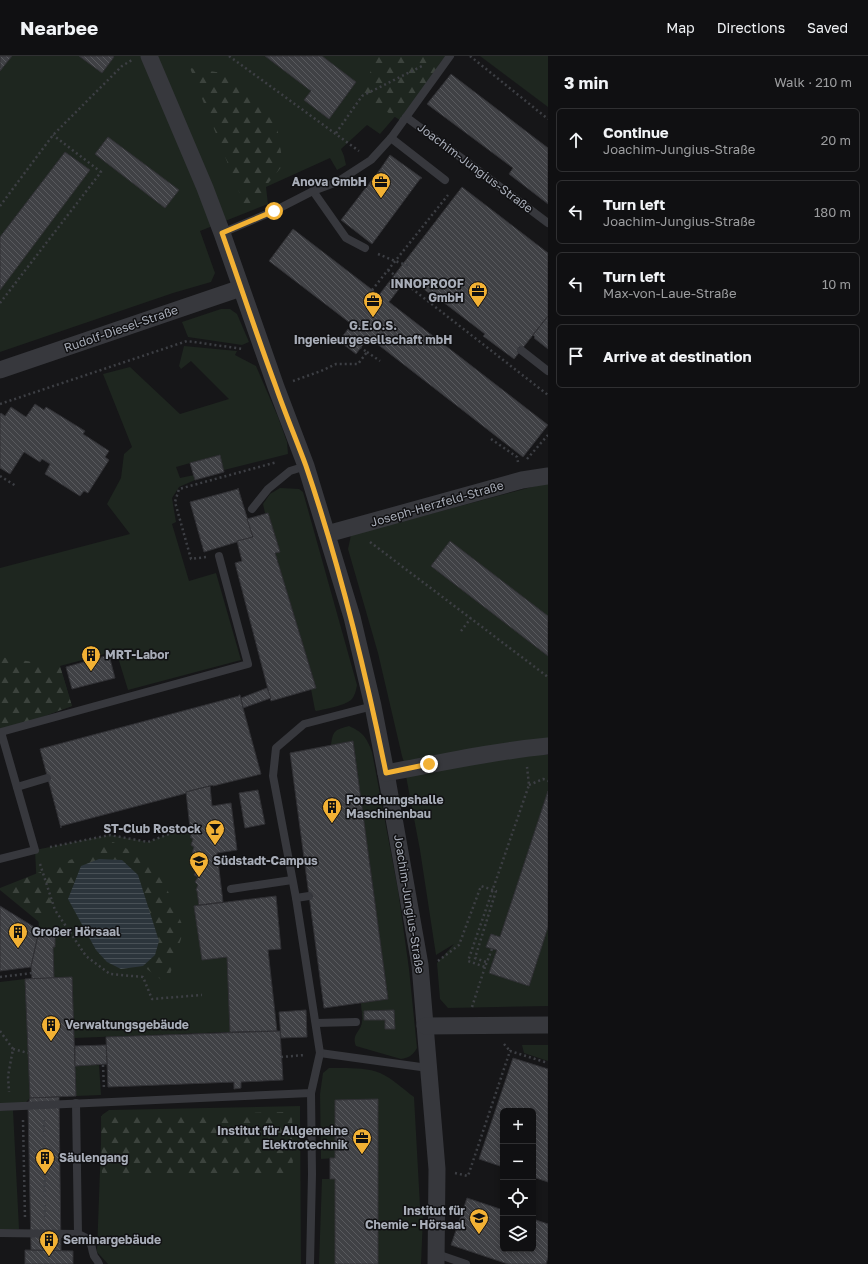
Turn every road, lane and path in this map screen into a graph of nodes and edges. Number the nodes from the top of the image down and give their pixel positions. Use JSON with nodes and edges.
{"nodes":[{"id":1,"x":229,"y":56,"type":"edge"},
{"id":2,"x":450,"y":56,"type":"edge"},
{"id":3,"x":470,"y":56,"type":"edge"},
{"id":4,"x":141,"y":58,"type":"edge"},
{"id":5,"x":425,"y":64,"type":"dead end"},
{"id":6,"x":406,"y":117,"type":"junction"},
{"id":7,"x":548,"y":119,"type":"edge"},
{"id":8,"x":336,"y":134,"type":"junction"},
{"id":9,"x":53,"y":135,"type":"junction"},
{"id":10,"x":391,"y":138,"type":"junction"},
{"id":11,"x":371,"y":160,"type":"junction"},
{"id":12,"x":445,"y":180,"type":"dead end"},
{"id":13,"x":452,"y":189,"type":"dead end"},
{"id":14,"x":313,"y":191,"type":"junction"},
{"id":15,"x":0,"y":206,"type":"edge"},
{"id":16,"x":548,"y":223,"type":"edge"},
{"id":17,"x":222,"y":233,"type":"junction"},
{"id":18,"x":365,"y":248,"type":"joint"},
{"id":19,"x":395,"y":261,"type":"junction"},
{"id":20,"x":412,"y":267,"type":"dead end"},
{"id":21,"x":388,"y":270,"type":"junction"},
{"id":22,"x":241,"y":288,"type":"junction"},
{"id":23,"x":372,"y":290,"type":"dead end"},
{"id":24,"x":0,"y":303,"type":"edge"},
{"id":25,"x":262,"y":346,"type":"junction"},
{"id":26,"x":361,"y":348,"type":"dead end"},
{"id":27,"x":521,"y":350,"type":"dead end"},
{"id":28,"x":367,"y":352,"type":"junction"},
{"id":29,"x":380,"y":361,"type":"dead end"},
{"id":30,"x":0,"y":370,"type":"edge"},
{"id":31,"x":548,"y":370,"type":"edge"},
{"id":32,"x":298,"y":379,"type":"dead end"},
{"id":33,"x":548,"y":395,"type":"edge"},
{"id":34,"x":0,"y":404,"type":"edge"},
{"id":35,"x":548,"y":435,"type":"edge"},
{"id":36,"x":491,"y":439,"type":"dead end"},
{"id":37,"x":298,"y":468,"type":"junction"},
{"id":38,"x":520,"y":474,"type":"junction"},
{"id":39,"x":0,"y":476,"type":"edge"},
{"id":40,"x":548,"y":476,"type":"edge"},
{"id":41,"x":16,"y":486,"type":"dead end"},
{"id":42,"x":252,"y":509,"type":"dead end"},
{"id":43,"x":327,"y":534,"type":"junction"},
{"id":44,"x":375,"y":545,"type":"dead end"},
{"id":45,"x":219,"y":556,"type":"joint"},
{"id":46,"x":471,"y":618,"type":"junction"},
{"id":47,"x":461,"y":631,"type":"dead end"},
{"id":48,"x":548,"y":677,"type":"edge"},
{"id":49,"x":373,"y":706,"type":"junction"},
{"id":50,"x":548,"y":746,"type":"edge"},
{"id":51,"x":525,"y":748,"type":"junction"},
{"id":52,"x":386,"y":773,"type":"junction"},
{"id":53,"x":48,"y":778,"type":"dead end"},
{"id":54,"x":548,"y":781,"type":"edge"},
{"id":55,"x":529,"y":785,"type":"junction"},
{"id":56,"x":17,"y":787,"type":"junction"},
{"id":57,"x":190,"y":826,"type":"dead end"},
{"id":58,"x":35,"y":850,"type":"junction"},
{"id":59,"x":0,"y":859,"type":"edge"},
{"id":60,"x":292,"y":880,"type":"junction"},
{"id":61,"x":232,"y":889,"type":"dead end"},
{"id":62,"x":492,"y":890,"type":"junction"},
{"id":63,"x":309,"y":896,"type":"dead end"},
{"id":64,"x":296,"y":898,"type":"junction"},
{"id":65,"x":492,"y":949,"type":"dead end"},
{"id":66,"x":486,"y":962,"type":"junction"},
{"id":67,"x":420,"y":965,"type":"junction"},
{"id":68,"x":484,"y":967,"type":"junction"},
{"id":69,"x":32,"y":973,"type":"dead end"},
{"id":70,"x":0,"y":977,"type":"edge"},
{"id":71,"x":476,"y":994,"type":"dead end"},
{"id":72,"x":202,"y":995,"type":"dead end"},
{"id":73,"x":356,"y":1022,"type":"dead end"},
{"id":74,"x":316,"y":1023,"type":"junction"},
{"id":75,"x":548,"y":1025,"type":"edge"},
{"id":76,"x":425,"y":1026,"type":"junction"},
{"id":77,"x":0,"y":1031,"type":"edge"},
{"id":78,"x":13,"y":1049,"type":"junction"},
{"id":79,"x":28,"y":1053,"type":"dead end"},
{"id":80,"x":320,"y":1053,"type":"junction"},
{"id":81,"x":281,"y":1057,"type":"dead end"},
{"id":82,"x":548,"y":1063,"type":"edge"},
{"id":83,"x":103,"y":1064,"type":"dead end"},
{"id":84,"x":428,"y":1068,"type":"junction"},
{"id":85,"x":311,"y":1094,"type":"junction"},
{"id":86,"x":104,"y":1102,"type":"junction"},
{"id":87,"x":76,"y":1103,"type":"junction"},
{"id":88,"x":43,"y":1104,"type":"junction"},
{"id":89,"x":22,"y":1106,"type":"junction"},
{"id":90,"x":0,"y":1107,"type":"edge"},
{"id":91,"x":9,"y":1107,"type":"junction"},
{"id":92,"x":436,"y":1169,"type":"junction"},
{"id":93,"x":468,"y":1176,"type":"junction"},
{"id":94,"x":473,"y":1179,"type":"dead end"},
{"id":95,"x":0,"y":1233,"type":"edge"},
{"id":96,"x":45,"y":1233,"type":"junction"},
{"id":97,"x":26,"y":1234,"type":"junction"},
{"id":98,"x":78,"y":1234,"type":"junction"},
{"id":99,"x":437,"y":1259,"type":"edge"},
{"id":100,"x":99,"y":1264,"type":"edge"},
{"id":101,"x":310,"y":1264,"type":"edge"},
{"id":102,"x":466,"y":1264,"type":"edge"}],
"edges":[{"from":1,"to":8,"type":"path"},
{"from":2,"to":6,"type":"lane"},
{"from":3,"to":7,"type":"path"},
{"from":4,"to":9,"type":"path"},
{"from":4,"to":17,"type":"street","name":"Joachim-Jungius-Straße"},
{"from":5,"to":8,"type":"path"},
{"from":6,"to":10,"type":"lane","name":"Joachim-Jungius-Straße"},
{"from":6,"to":16,"type":"lane","name":"Joachim-Jungius-Straße"},
{"from":8,"to":11,"type":"path"},
{"from":9,"to":15,"type":"path"},
{"from":9,"to":24,"type":"path"},
{"from":10,"to":11,"type":"lane","name":"Joachim-Jungius-Straße"},
{"from":10,"to":12,"type":"lane"},
{"from":11,"to":14,"type":"lane","name":"Joachim-Jungius-Straße"},
{"from":13,"to":19,"type":"path"},
{"from":14,"to":17,"type":"lane","name":"Joachim-Jungius-Straße"},
{"from":14,"to":18,"type":"lane"},
{"from":17,"to":22,"type":"street","name":"Joachim-Jungius-Straße"},
{"from":18,"to":19,"type":"path"},
{"from":19,"to":20,"type":"path"},
{"from":19,"to":21,"type":"path"},
{"from":21,"to":23,"type":"path"},
{"from":21,"to":33,"type":"path"},
{"from":22,"to":25,"type":"street","name":"Joachim-Jungius-Straße"},
{"from":22,"to":30,"type":"street","name":"Rudolf-Diesel-Straße"},
{"from":25,"to":34,"type":"path"},
{"from":25,"to":37,"type":"street","name":"Joachim-Jungius-Straße"},
{"from":26,"to":28,"type":"path"},
{"from":27,"to":31,"type":"lane"},
{"from":28,"to":29,"type":"path"},
{"from":28,"to":32,"type":"path"},
{"from":35,"to":38,"type":"path"},
{"from":36,"to":38,"type":"path"},
{"from":37,"to":42,"type":"lane"},
{"from":37,"to":43,"type":"street","name":"Joachim-Jungius-Straße"},
{"from":37,"to":45,"type":"path"},
{"from":38,"to":40,"type":"street","name":"Joseph-Herzfeld-Straße"},
{"from":38,"to":43,"type":"street","name":"Joseph-Herzfeld-Straße"},
{"from":39,"to":41,"type":"path"},
{"from":43,"to":49,"type":"street","name":"Joachim-Jungius-Straße"},
{"from":44,"to":46,"type":"path"},
{"from":45,"to":56,"type":"lane"},
{"from":46,"to":47,"type":"path"},
{"from":46,"to":48,"type":"path"},
{"from":49,"to":52,"type":"street","name":"Joachim-Jungius-Straße"},
{"from":49,"to":60,"type":"lane"},
{"from":50,"to":51,"type":"street"},
{"from":51,"to":52,"type":"street"},
{"from":51,"to":55,"type":"path"},
{"from":52,"to":67,"type":"street","name":"Joachim-Jungius-Straße"},
{"from":53,"to":56,"type":"lane"},
{"from":54,"to":55,"type":"path"},
{"from":55,"to":62,"type":"path"},
{"from":56,"to":58,"type":"lane"},
{"from":57,"to":58,"type":"path"},
{"from":58,"to":59,"type":"lane"},
{"from":58,"to":72,"type":"path"},
{"from":60,"to":61,"type":"lane"},
{"from":60,"to":64,"type":"lane"},
{"from":62,"to":66,"type":"path"},
{"from":62,"to":67,"type":"path"},
{"from":62,"to":68,"type":"path"},
{"from":63,"to":64,"type":"lane"},
{"from":64,"to":74,"type":"lane"},
{"from":65,"to":66,"type":"path"},
{"from":66,"to":68,"type":"path"},
{"from":67,"to":76,"type":"street","name":"Joachim-Jungius-Straße"},
{"from":68,"to":71,"type":"path"},
{"from":69,"to":70,"type":"path"},
{"from":73,"to":74,"type":"lane"},
{"from":74,"to":80,"type":"lane"},
{"from":75,"to":76,"type":"street"},
{"from":76,"to":84,"type":"street","name":"Joachim-Jungius-Straße"},
{"from":77,"to":78,"type":"path"},
{"from":78,"to":79,"type":"path"},
{"from":78,"to":91,"type":"path"},
{"from":80,"to":81,"type":"path"},
{"from":80,"to":84,"type":"lane"},
{"from":80,"to":85,"type":"lane"},
{"from":82,"to":93,"type":"path"},
{"from":83,"to":86,"type":"path"},
{"from":84,"to":92,"type":"street","name":"Joachim-Jungius-Straße"},
{"from":85,"to":86,"type":"lane"},
{"from":85,"to":101,"type":"lane"},
{"from":86,"to":87,"type":"lane"},
{"from":87,"to":88,"type":"lane"},
{"from":87,"to":98,"type":"lane"},
{"from":88,"to":89,"type":"lane"},
{"from":88,"to":96,"type":"path"},
{"from":89,"to":91,"type":"lane"},
{"from":89,"to":97,"type":"path"},
{"from":90,"to":91,"type":"lane"},
{"from":92,"to":93,"type":"path"},
{"from":92,"to":99,"type":"street","name":"Joachim-Jungius-Straße"},
{"from":93,"to":94,"type":"path"},
{"from":95,"to":97,"type":"lane"},
{"from":96,"to":97,"type":"lane"},
{"from":96,"to":98,"type":"lane"},
{"from":98,"to":100,"type":"lane"},
{"from":99,"to":102,"type":"lane"}]}
